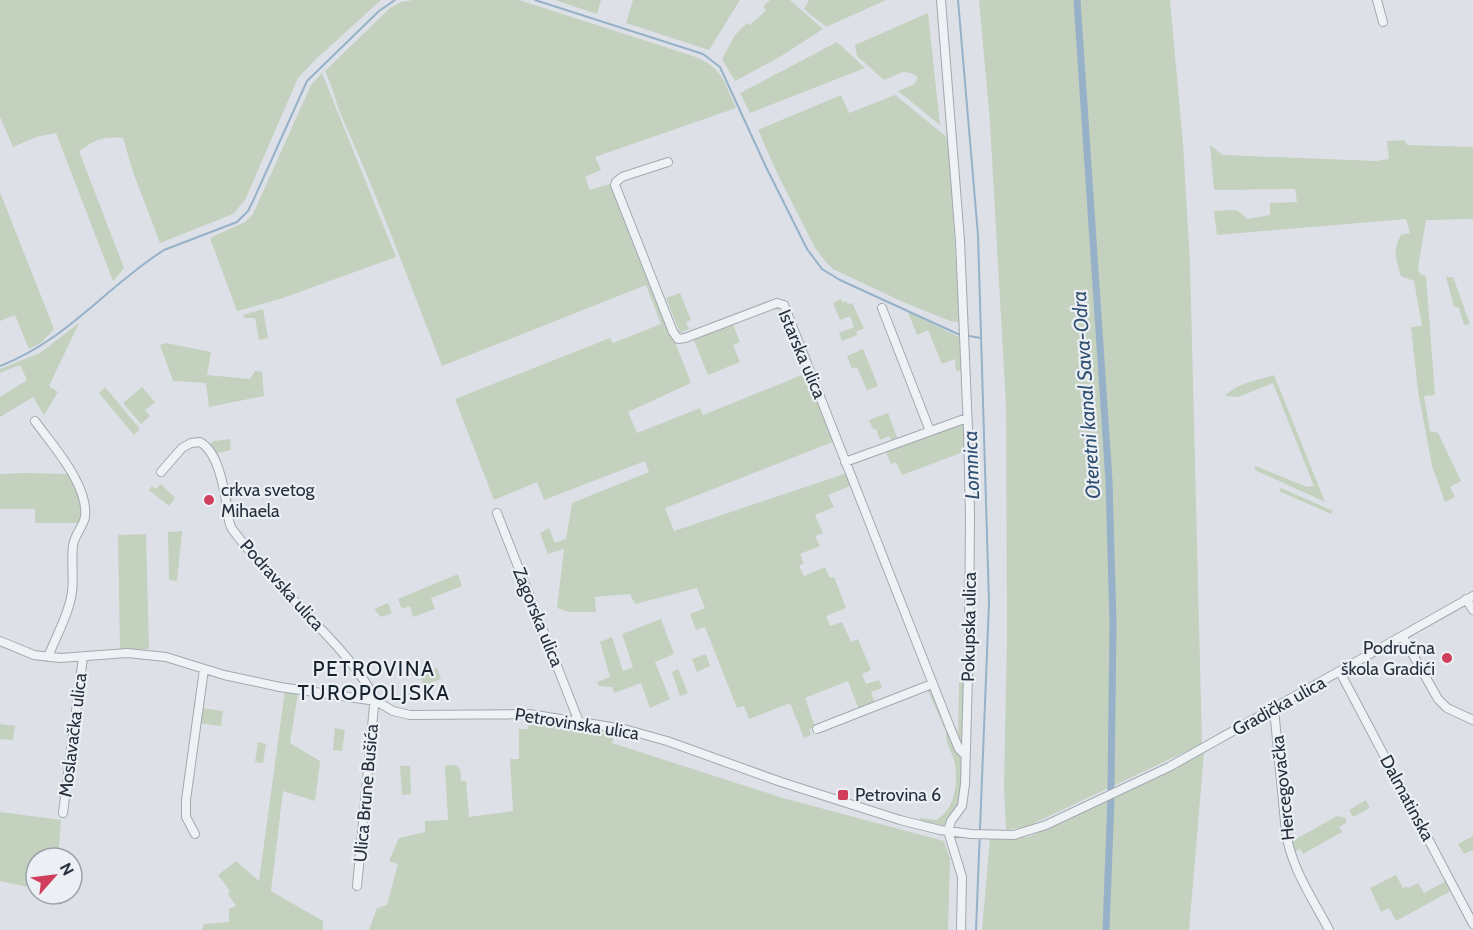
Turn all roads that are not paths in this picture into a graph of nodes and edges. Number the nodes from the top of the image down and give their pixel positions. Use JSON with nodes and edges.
{"nodes":[{"id":1,"x":941,"y":0,"type":"edge"},
{"id":2,"x":1377,"y":0,"type":"edge"},
{"id":3,"x":1383,"y":22,"type":"dead end"},
{"id":4,"x":668,"y":162,"type":"dead end"},
{"id":5,"x":882,"y":308,"type":"dead end"},
{"id":6,"x":967,"y":418,"type":"junction"},
{"id":7,"x":35,"y":421,"type":"dead end"},
{"id":8,"x":930,"y":431,"type":"junction"},
{"id":9,"x":845,"y":462,"type":"junction"},
{"id":10,"x":161,"y":472,"type":"dead end"},
{"id":11,"x":497,"y":513,"type":"dead end"},
{"id":12,"x":1470,"y":597,"type":"edge"},
{"id":13,"x":1473,"y":610,"type":"edge"},
{"id":14,"x":1403,"y":637,"type":"junction"},
{"id":15,"x":0,"y":641,"type":"edge"},
{"id":16,"x":48,"y":657,"type":"junction"},
{"id":17,"x":83,"y":657,"type":"junction"},
{"id":18,"x":204,"y":669,"type":"junction"},
{"id":19,"x":1340,"y":672,"type":"junction"},
{"id":20,"x":932,"y":684,"type":"junction"},
{"id":21,"x":376,"y":701,"type":"junction"},
{"id":22,"x":1274,"y":709,"type":"junction"},
{"id":23,"x":1473,"y":720,"type":"edge"},
{"id":24,"x":579,"y":722,"type":"junction"},
{"id":25,"x":817,"y":729,"type":"dead end"},
{"id":26,"x":965,"y":755,"type":"junction"},
{"id":27,"x":63,"y":813,"type":"dead end"},
{"id":28,"x":948,"y":831,"type":"junction"},
{"id":29,"x":195,"y":834,"type":"dead end"},
{"id":30,"x":996,"y":835,"type":"joint"},
{"id":31,"x":357,"y":886,"type":"dead end"},
{"id":32,"x":1473,"y":924,"type":"edge"},
{"id":33,"x":961,"y":930,"type":"edge"},
{"id":34,"x":1329,"y":930,"type":"edge"}],
"edges":[{"from":1,"to":6,"type":"street","name":"Pokupska ulica"},
{"from":2,"to":3,"type":"street"},
{"from":4,"to":9,"type":"street","name":"Istarska ulica"},
{"from":5,"to":8,"type":"street"},
{"from":6,"to":8,"type":"street"},
{"from":6,"to":26,"type":"street","name":"Pokupska ulica"},
{"from":7,"to":16,"type":"street"},
{"from":8,"to":9,"type":"street"},
{"from":9,"to":20,"type":"street","name":"Istarska ulica"},
{"from":10,"to":21,"type":"street","name":"Podravska ulica"},
{"from":11,"to":24,"type":"street","name":"Zagorska ulica"},
{"from":12,"to":13,"type":"street"},
{"from":12,"to":14,"type":"street","name":"Gradička ulica"},
{"from":14,"to":19,"type":"street","name":"Gradička ulica"},
{"from":14,"to":23,"type":"street"},
{"from":15,"to":16,"type":"street","name":"Petrovinska ulica"},
{"from":16,"to":17,"type":"street","name":"Petrovinska ulica"},
{"from":17,"to":18,"type":"street","name":"Petrovinska ulica"},
{"from":17,"to":27,"type":"street","name":"Moslavačka ulica"},
{"from":18,"to":21,"type":"street","name":"Petrovinska ulica"},
{"from":18,"to":29,"type":"street"},
{"from":19,"to":22,"type":"street","name":"Gradička ulica"},
{"from":19,"to":32,"type":"street","name":"Dalmatinska"},
{"from":20,"to":25,"type":"street"},
{"from":20,"to":26,"type":"street","name":"Istarska ulica"},
{"from":21,"to":24,"type":"street","name":"Petrovinska ulica"},
{"from":21,"to":31,"type":"street","name":"Ulica Brune Bušića"},
{"from":22,"to":30,"type":"street","name":"Gradička ulica"},
{"from":22,"to":34,"type":"street","name":"Hercegovačka"},
{"from":24,"to":28,"type":"street","name":"Petrovinska ulica"},
{"from":26,"to":28,"type":"street","name":"Pokupska ulica"},
{"from":28,"to":30,"type":"street","name":"Petrovinska ulica"},
{"from":28,"to":33,"type":"street"}]}
